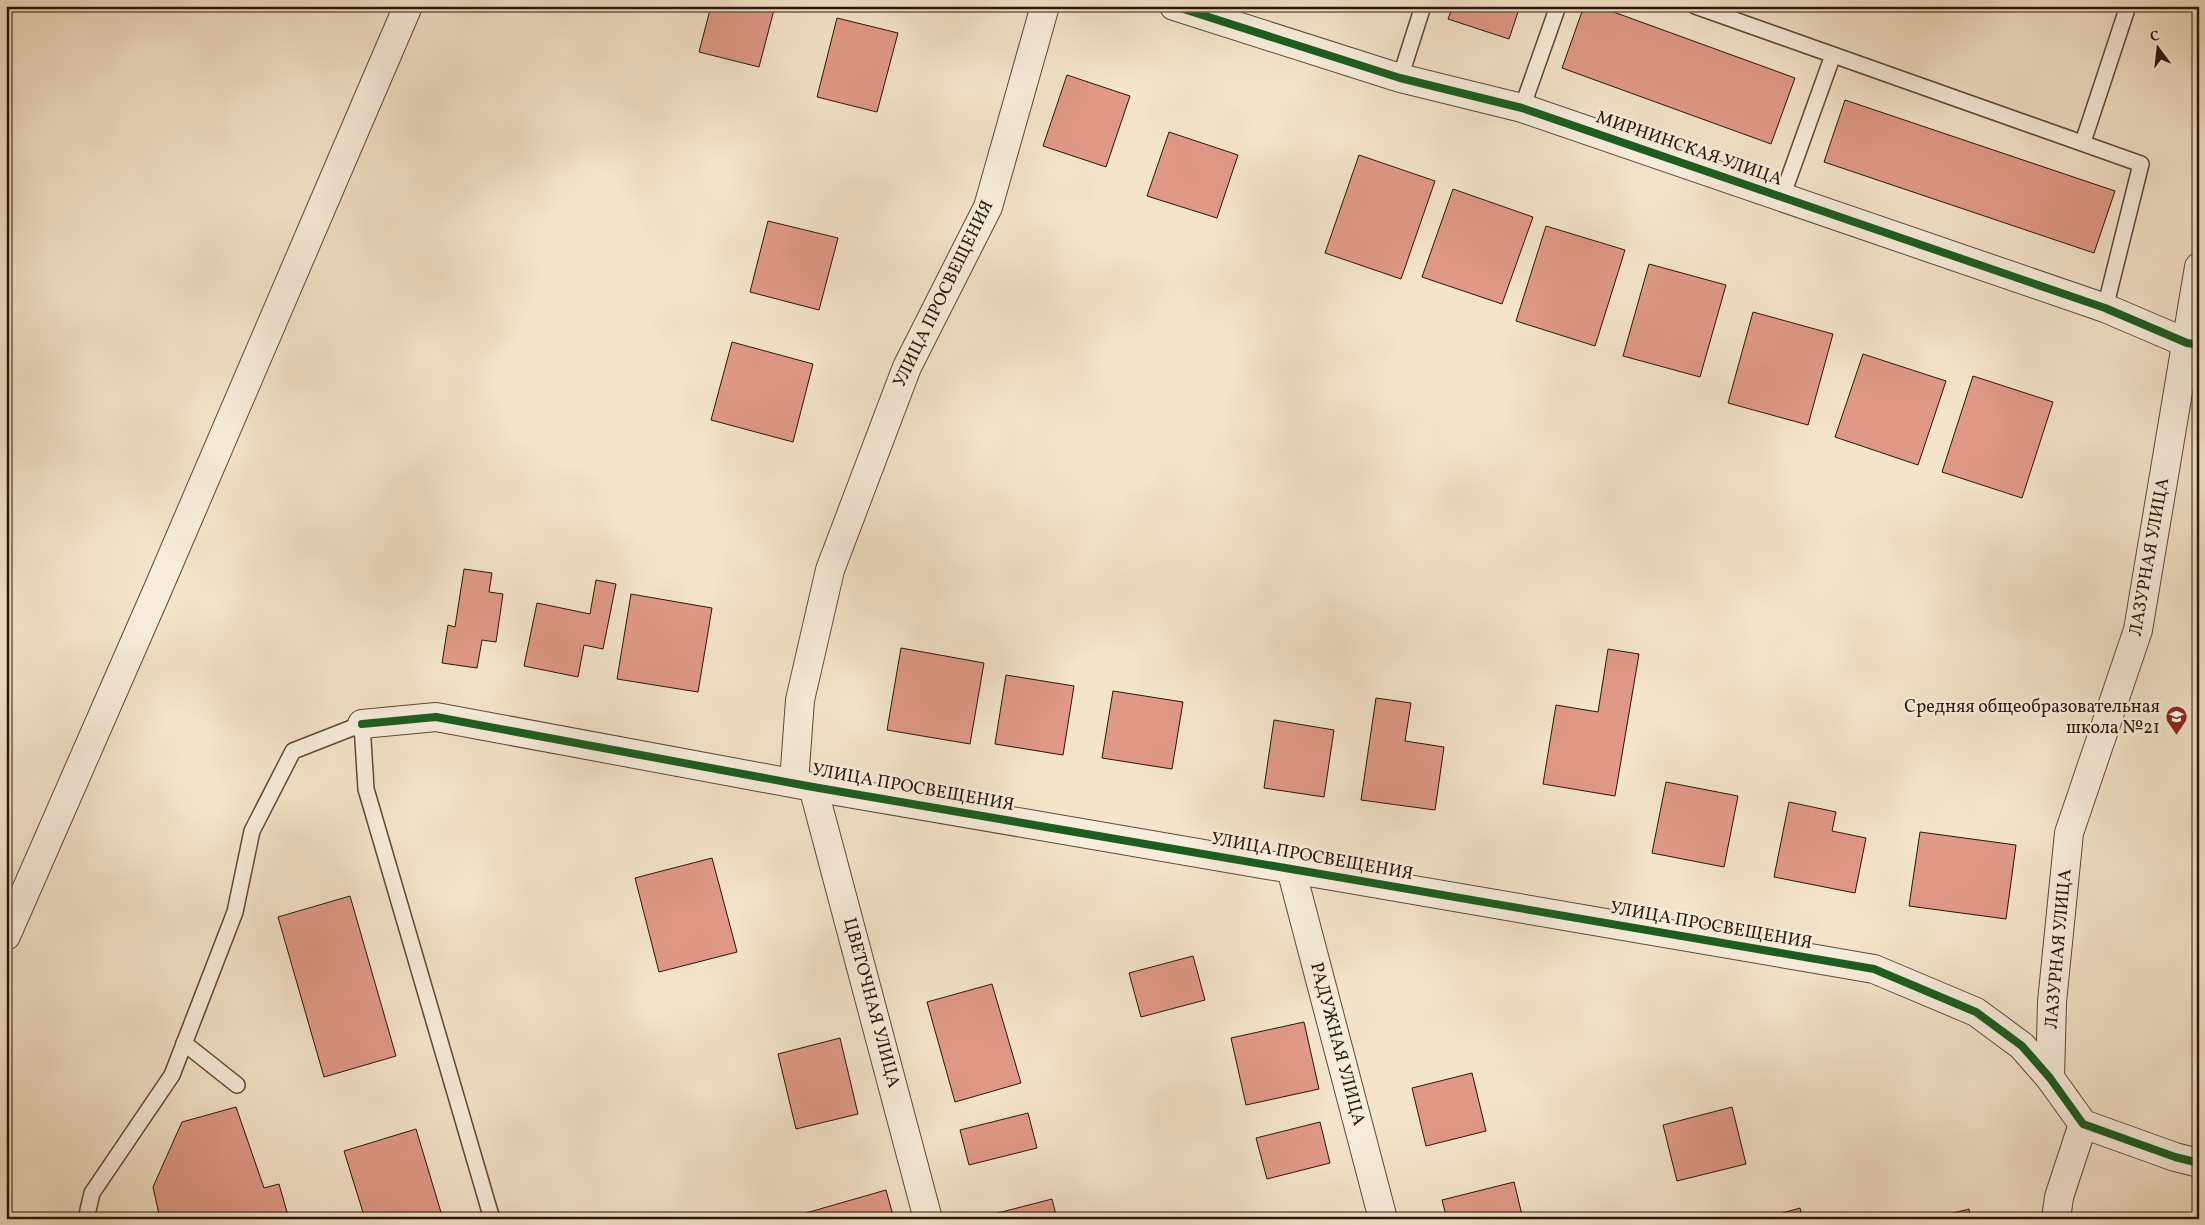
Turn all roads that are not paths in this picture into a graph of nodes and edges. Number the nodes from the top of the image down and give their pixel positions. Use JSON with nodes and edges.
{"nodes":[{"id":1,"x":408,"y":6,"type":"edge"},
{"id":2,"x":1045,"y":6,"type":"edge"},
{"id":3,"x":1174,"y":6,"type":"edge"},
{"id":4,"x":1422,"y":6,"type":"edge"},
{"id":5,"x":1558,"y":6,"type":"edge"},
{"id":6,"x":1695,"y":6,"type":"edge"},
{"id":7,"x":2128,"y":6,"type":"edge"},
{"id":8,"x":1833,"y":54,"type":"junction"},
{"id":9,"x":1400,"y":78,"type":"junction"},
{"id":10,"x":1522,"y":108,"type":"junction"},
{"id":11,"x":2083,"y":142,"type":"junction"},
{"id":12,"x":1782,"y":197,"type":"junction"},
{"id":13,"x":2199,"y":267,"type":"edge"},
{"id":14,"x":2105,"y":308,"type":"junction"},
{"id":15,"x":2193,"y":344,"type":"edge"},
{"id":16,"x":362,"y":724,"type":"junction"},
{"id":17,"x":804,"y":785,"type":"junction"},
{"id":18,"x":1292,"y":869,"type":"junction"},
{"id":19,"x":6,"y":936,"type":"edge"},
{"id":20,"x":184,"y":1043,"type":"junction"},
{"id":21,"x":2050,"y":1078,"type":"junction"},
{"id":22,"x":238,"y":1085,"type":"dead end"},
{"id":23,"x":2083,"y":1124,"type":"junction"},
{"id":24,"x":2199,"y":1163,"type":"edge"},
{"id":25,"x":86,"y":1219,"type":"edge"},
{"id":26,"x":492,"y":1219,"type":"edge"},
{"id":27,"x":928,"y":1219,"type":"edge"},
{"id":28,"x":1383,"y":1219,"type":"edge"},
{"id":29,"x":2056,"y":1219,"type":"edge"}],
"edges":[{"from":1,"to":19,"type":"street"},
{"from":2,"to":17,"type":"street","name":"УЛИЦА ПРОСВЕЩЕНИЯ"},
{"from":3,"to":9,"type":"street","name":"МИРНИНСКАЯ УЛИЦА"},
{"from":4,"to":9,"type":"lane"},
{"from":5,"to":10,"type":"lane"},
{"from":6,"to":8,"type":"lane"},
{"from":7,"to":11,"type":"lane"},
{"from":8,"to":11,"type":"lane"},
{"from":8,"to":12,"type":"lane"},
{"from":9,"to":10,"type":"street","name":"МИРНИНСКАЯ УЛИЦА"},
{"from":10,"to":12,"type":"street","name":"МИРНИНСКАЯ УЛИЦА"},
{"from":11,"to":14,"type":"lane"},
{"from":12,"to":14,"type":"street","name":"МИРНИНСКАЯ УЛИЦА"},
{"from":13,"to":15,"type":"street","name":"ЛАЗУРНАЯ УЛИЦА"},
{"from":14,"to":15,"type":"street","name":"МИРНИНСКАЯ УЛИЦА"},
{"from":15,"to":21,"type":"street","name":"ЛАЗУРНАЯ УЛИЦА"},
{"from":16,"to":17,"type":"street","name":"УЛИЦА ПРОСВЕЩЕНИЯ"},
{"from":16,"to":20,"type":"lane"},
{"from":16,"to":26,"type":"lane"},
{"from":17,"to":18,"type":"street","name":"УЛИЦА ПРОСВЕЩЕНИЯ"},
{"from":17,"to":27,"type":"street","name":"ЦВЕТОЧНАЯ УЛИЦА"},
{"from":18,"to":21,"type":"street","name":"УЛИЦА ПРОСВЕЩЕНИЯ"},
{"from":18,"to":28,"type":"street","name":"РАДУЖНАЯ УЛИЦА"},
{"from":20,"to":22,"type":"lane"},
{"from":20,"to":25,"type":"lane"},
{"from":21,"to":23,"type":"street","name":"УЛИЦА ПРОСВЕЩЕНИЯ"},
{"from":23,"to":24,"type":"street"},
{"from":23,"to":29,"type":"street"}]}
